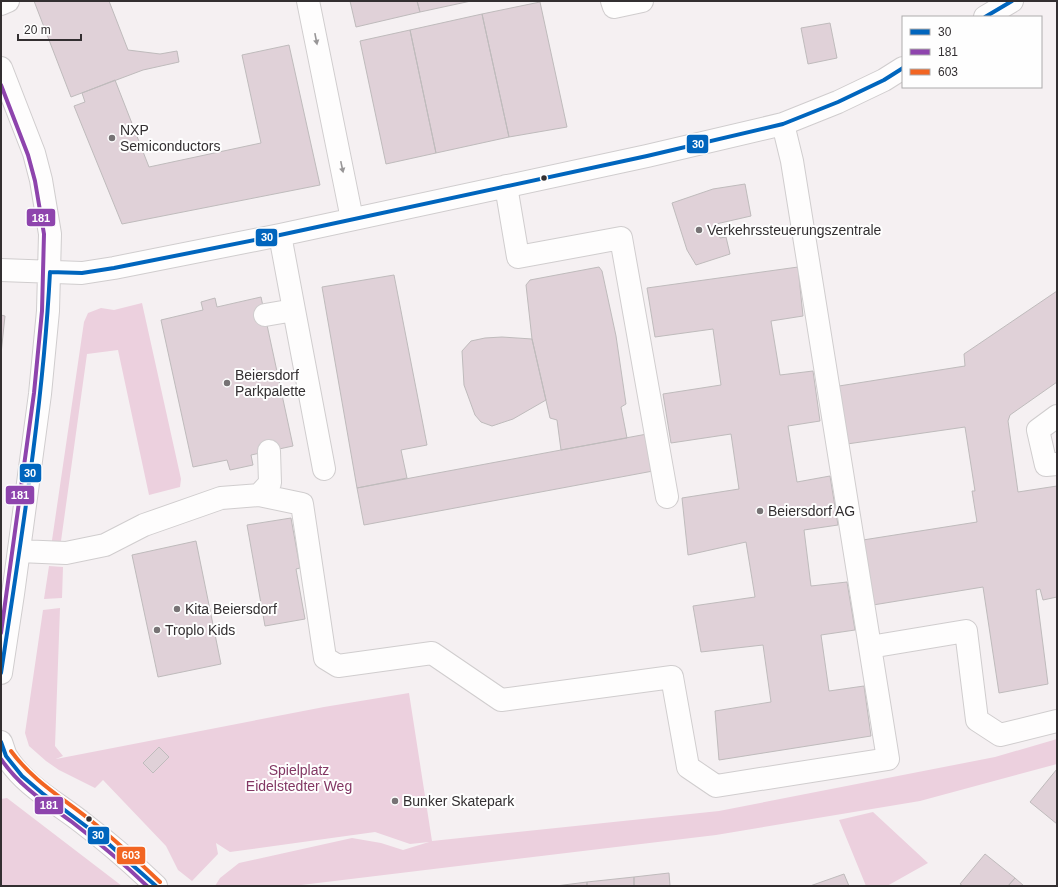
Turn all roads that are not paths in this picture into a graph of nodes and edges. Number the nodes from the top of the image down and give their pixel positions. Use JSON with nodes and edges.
{"nodes":[{"id":1,"x":8,"y":1,"type":"edge"},
{"id":2,"x":308,"y":1,"type":"edge"},
{"id":3,"x":612,"y":1,"type":"edge"},
{"id":4,"x":642,"y":1,"type":"edge"},
{"id":5,"x":1012,"y":1,"type":"edge"},
{"id":6,"x":1,"y":4,"type":"edge"},
{"id":7,"x":987,"y":16,"type":"edge"},
{"id":8,"x":1,"y":68,"type":"edge"},
{"id":9,"x":902,"y":69,"type":"edge"},
{"id":10,"x":783,"y":124,"type":"junction"},
{"id":11,"x":506,"y":186,"type":"junction"},
{"id":12,"x":352,"y":219,"type":"junction"},
{"id":13,"x":280,"y":235,"type":"junction"},
{"id":14,"x":1,"y":270,"type":"edge"},
{"id":15,"x":50,"y":272,"type":"junction"},
{"id":16,"x":294,"y":310,"type":"junction"},
{"id":17,"x":265,"y":315,"type":"dead end"},
{"id":18,"x":1057,"y":416,"type":"edge"},
{"id":19,"x":269,"y":451,"type":"dead end"},
{"id":20,"x":1057,"y":464,"type":"edge"},
{"id":21,"x":324,"y":469,"type":"dead end"},
{"id":22,"x":259,"y":496,"type":"junction"},
{"id":23,"x":667,"y":496,"type":"dead end"},
{"id":24,"x":19,"y":551,"type":"junction"},
{"id":25,"x":870,"y":647,"type":"junction"},
{"id":26,"x":1,"y":673,"type":"edge"},
{"id":27,"x":1057,"y":721,"type":"edge"},
{"id":28,"x":3,"y":752,"type":"edge"},
{"id":29,"x":156,"y":886,"type":"edge"}],
"edges":[{"from":1,"to":6,"type":"street"},
{"from":2,"to":12,"type":"street","one_way":true},
{"from":3,"to":4,"type":"street"},
{"from":5,"to":7,"type":"street"},
{"from":8,"to":15,"type":"street"},
{"from":9,"to":10,"type":"street"},
{"from":10,"to":11,"type":"street"},
{"from":10,"to":25,"type":"street"},
{"from":11,"to":12,"type":"street"},
{"from":11,"to":23,"type":"street"},
{"from":12,"to":13,"type":"street"},
{"from":13,"to":15,"type":"street"},
{"from":13,"to":16,"type":"street"},
{"from":14,"to":15,"type":"street"},
{"from":15,"to":24,"type":"street"},
{"from":16,"to":17,"type":"street"},
{"from":16,"to":21,"type":"street"},
{"from":18,"to":20,"type":"street"},
{"from":19,"to":22,"type":"street"},
{"from":22,"to":24,"type":"street"},
{"from":22,"to":25,"type":"street"},
{"from":24,"to":26,"type":"street"},
{"from":25,"to":27,"type":"street"},
{"from":28,"to":29,"type":"street"}]}
